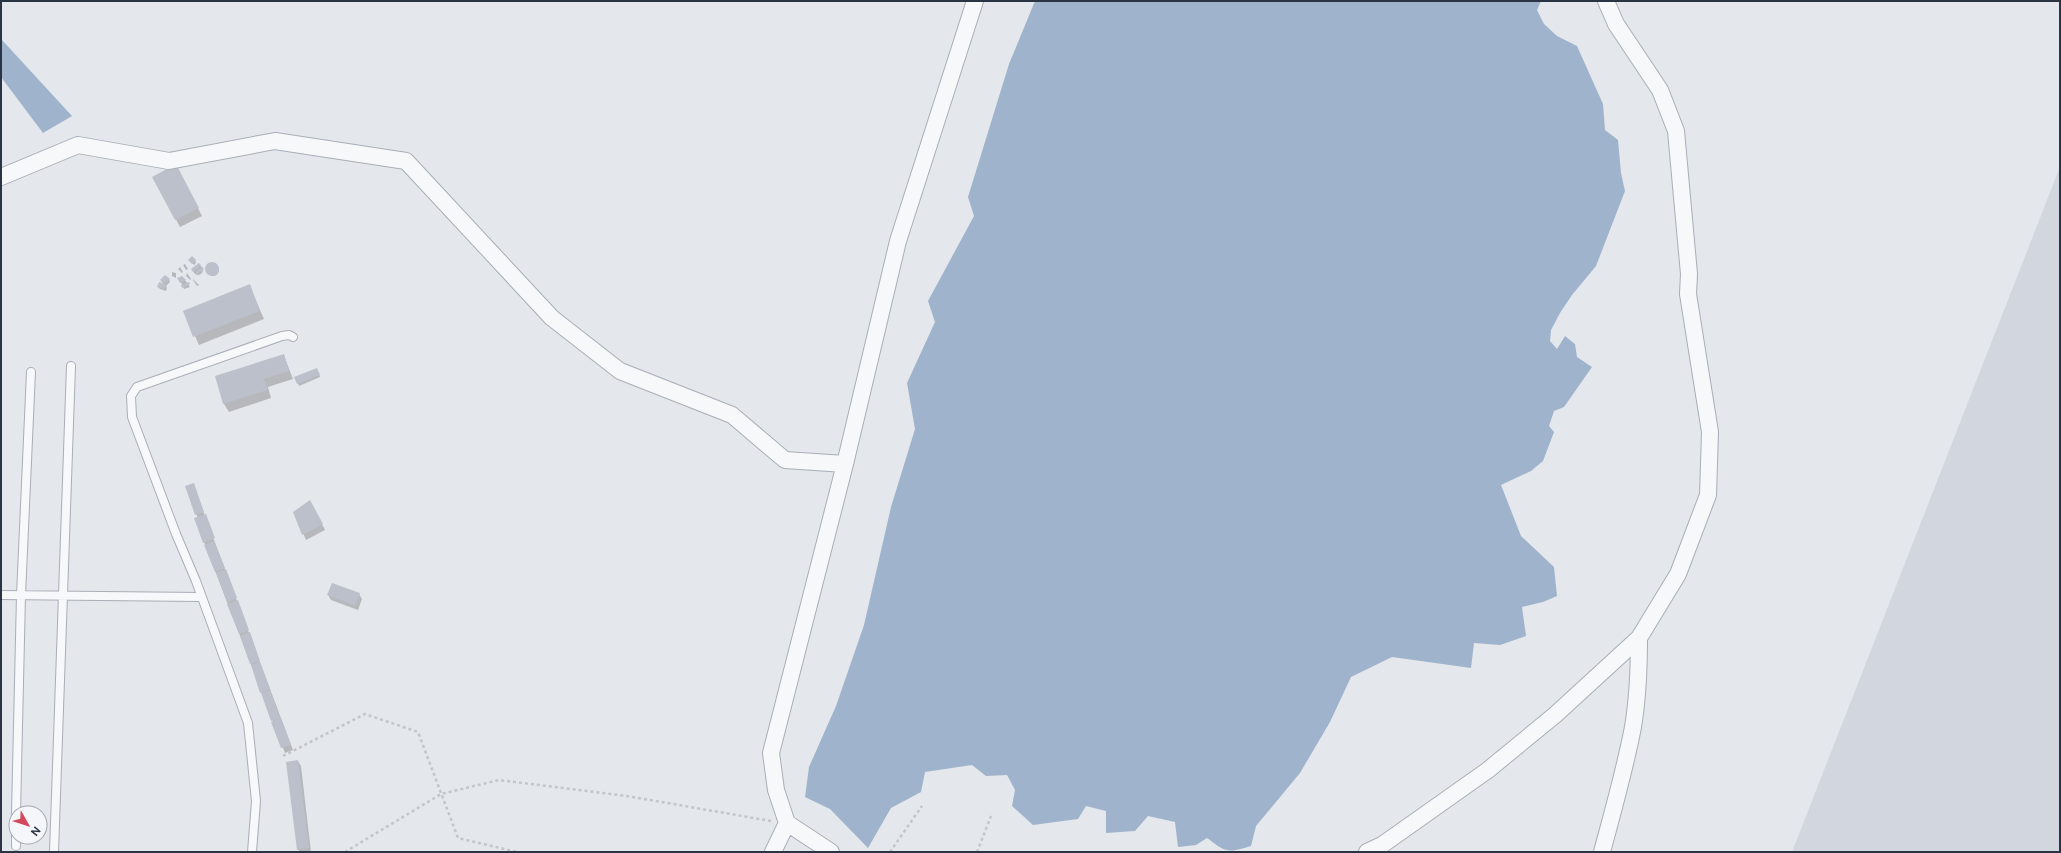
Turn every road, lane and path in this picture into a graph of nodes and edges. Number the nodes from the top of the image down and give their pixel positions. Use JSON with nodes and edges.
{"nodes":[{"id":1,"x":975,"y":1,"type":"edge"},
{"id":2,"x":1606,"y":1,"type":"edge"},
{"id":3,"x":1,"y":177,"type":"edge"},
{"id":4,"x":293,"y":338,"type":"dead end"},
{"id":5,"x":71,"y":366,"type":"dead end"},
{"id":6,"x":31,"y":372,"type":"dead end"},
{"id":7,"x":845,"y":464,"type":"junction"},
{"id":8,"x":1,"y":595,"type":"edge"},
{"id":9,"x":21,"y":595,"type":"junction"},
{"id":10,"x":62,"y":596,"type":"junction"},
{"id":11,"x":202,"y":597,"type":"junction"},
{"id":12,"x":1640,"y":638,"type":"junction"},
{"id":13,"x":283,"y":756,"type":"dead end"},
{"id":14,"x":441,"y":794,"type":"junction"},
{"id":15,"x":16,"y":805,"type":"edge"},
{"id":16,"x":922,"y":806,"type":"dead end"},
{"id":17,"x":991,"y":816,"type":"dead end"},
{"id":18,"x":787,"y":823,"type":"junction"},
{"id":19,"x":54,"y":852,"type":"edge"},
{"id":20,"x":252,"y":852,"type":"edge"},
{"id":21,"x":345,"y":852,"type":"edge"},
{"id":22,"x":517,"y":852,"type":"edge"},
{"id":23,"x":773,"y":852,"type":"edge"},
{"id":24,"x":831,"y":852,"type":"edge"},
{"id":25,"x":890,"y":852,"type":"edge"},
{"id":26,"x":977,"y":852,"type":"edge"},
{"id":27,"x":1367,"y":852,"type":"edge"},
{"id":28,"x":1602,"y":852,"type":"edge"}],
"edges":[{"from":1,"to":7,"type":"street"},
{"from":2,"to":12,"type":"street"},
{"from":3,"to":7,"type":"street"},
{"from":4,"to":11,"type":"lane"},
{"from":5,"to":10,"type":"lane"},
{"from":6,"to":9,"type":"lane"},
{"from":7,"to":18,"type":"street"},
{"from":8,"to":9,"type":"lane"},
{"from":9,"to":10,"type":"lane"},
{"from":9,"to":15,"type":"lane"},
{"from":10,"to":11,"type":"lane"},
{"from":10,"to":19,"type":"lane"},
{"from":11,"to":20,"type":"lane"},
{"from":12,"to":27,"type":"street"},
{"from":12,"to":28,"type":"street"},
{"from":13,"to":14,"type":"path"},
{"from":14,"to":18,"type":"path"},
{"from":14,"to":21,"type":"path"},
{"from":14,"to":22,"type":"path"},
{"from":16,"to":25,"type":"path"},
{"from":17,"to":26,"type":"path"},
{"from":18,"to":23,"type":"street"},
{"from":18,"to":24,"type":"street"}]}
